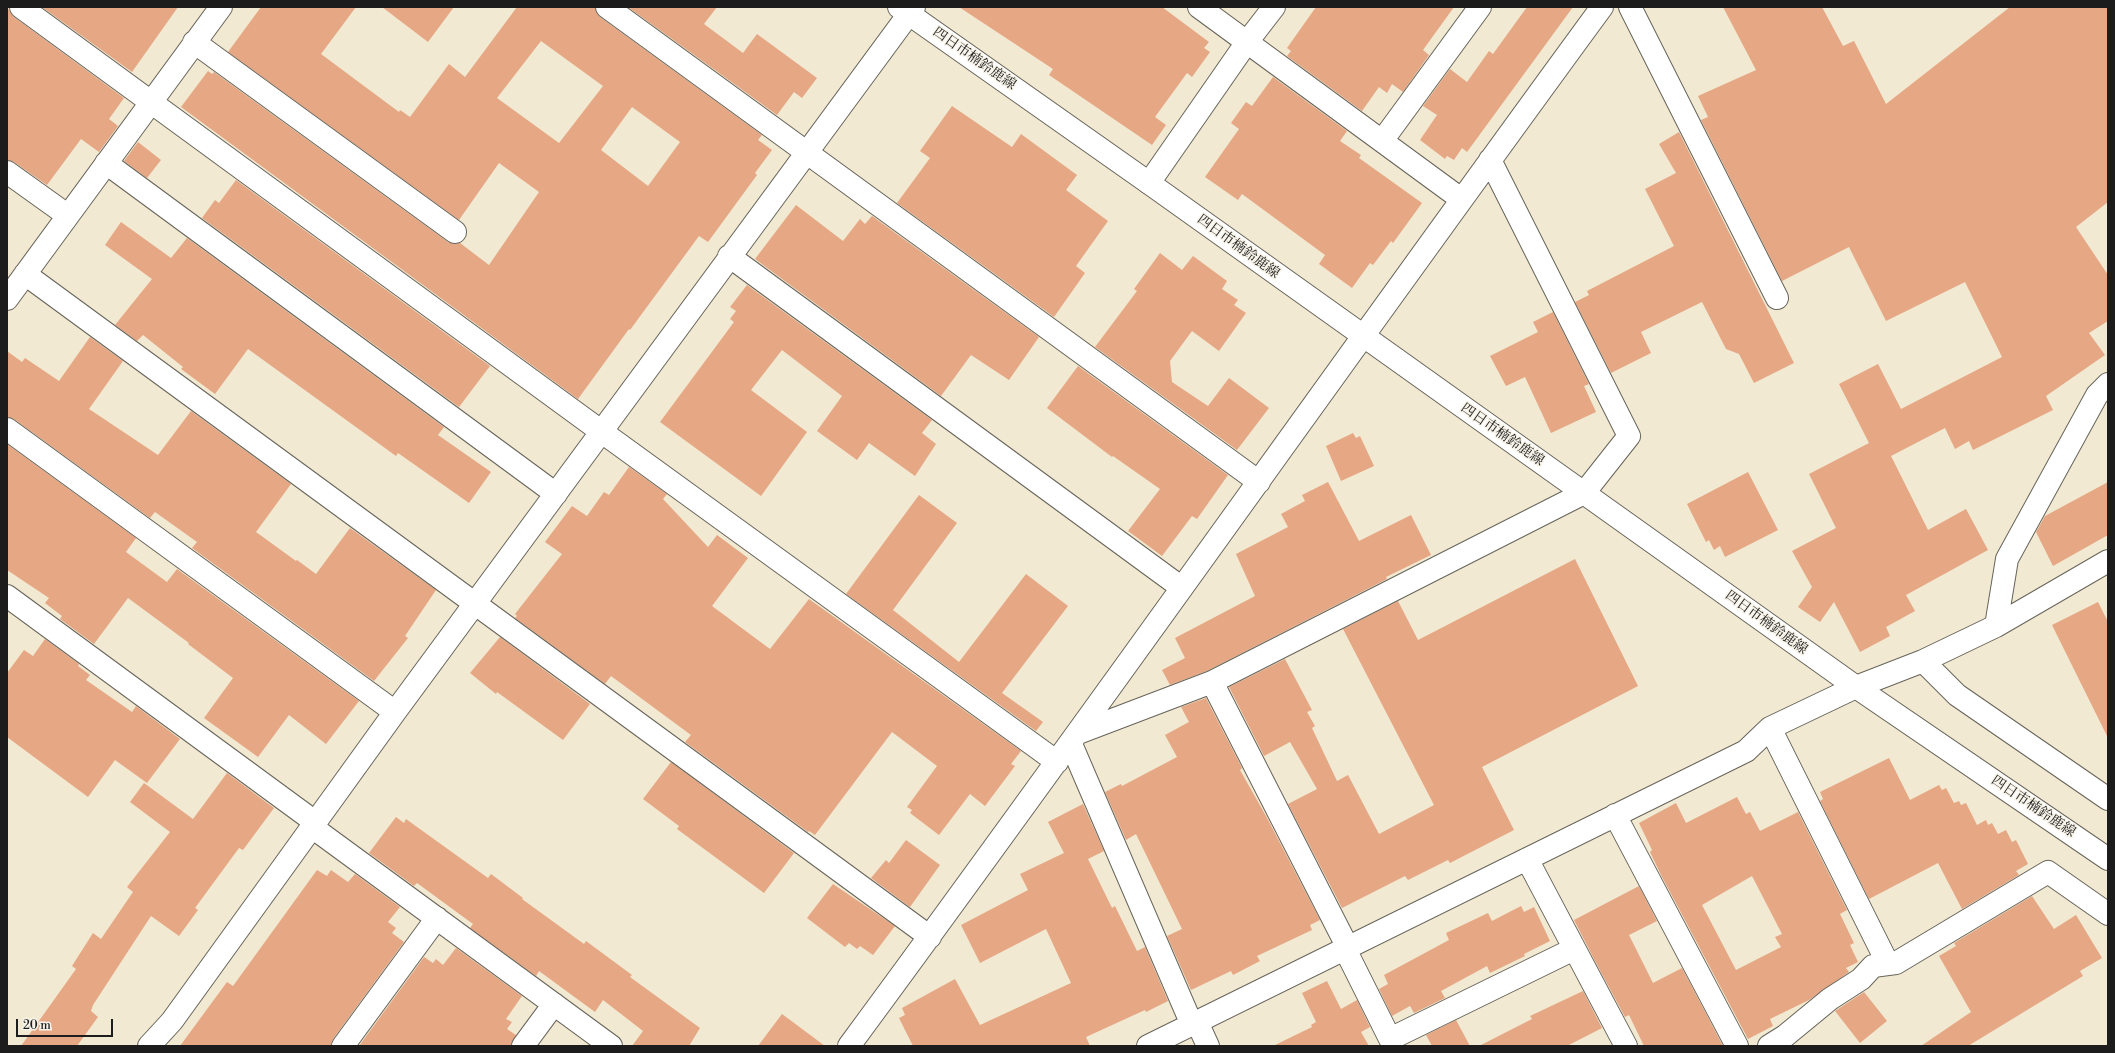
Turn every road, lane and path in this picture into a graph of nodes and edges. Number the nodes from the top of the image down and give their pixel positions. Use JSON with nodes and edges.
{"nodes":[{"id":1,"x":22,"y":7,"type":"edge"},
{"id":2,"x":221,"y":7,"type":"edge"},
{"id":3,"x":607,"y":7,"type":"edge"},
{"id":4,"x":1198,"y":7,"type":"edge"},
{"id":5,"x":1274,"y":7,"type":"edge"},
{"id":6,"x":1480,"y":7,"type":"edge"},
{"id":7,"x":1602,"y":7,"type":"edge"},
{"id":8,"x":1630,"y":7,"type":"edge"},
{"id":9,"x":907,"y":9,"type":"edge"},
{"id":10,"x":194,"y":42,"type":"junction"},
{"id":11,"x":1247,"y":42,"type":"junction"},
{"id":12,"x":150,"y":101,"type":"junction"},
{"id":13,"x":1382,"y":141,"type":"junction"},
{"id":14,"x":806,"y":152,"type":"junction"},
{"id":15,"x":1490,"y":160,"type":"junction"},
{"id":16,"x":106,"y":163,"type":"junction"},
{"id":17,"x":7,"y":172,"type":"edge"},
{"id":18,"x":1149,"y":182,"type":"junction"},
{"id":19,"x":1461,"y":199,"type":"junction"},
{"id":20,"x":67,"y":215,"type":"junction"},
{"id":21,"x":455,"y":232,"type":"dead end"},
{"id":22,"x":729,"y":256,"type":"junction"},
{"id":23,"x":25,"y":274,"type":"junction"},
{"id":24,"x":1777,"y":298,"type":"dead end"},
{"id":25,"x":7,"y":299,"type":"edge"},
{"id":26,"x":1363,"y":337,"type":"junction"},
{"id":27,"x":2108,"y":384,"type":"edge"},
{"id":28,"x":7,"y":429,"type":"edge"},
{"id":29,"x":602,"y":432,"type":"junction"},
{"id":30,"x":1259,"y":482,"type":"junction"},
{"id":31,"x":1584,"y":493,"type":"junction"},
{"id":32,"x":556,"y":494,"type":"junction"},
{"id":33,"x":2105,"y":569,"type":"edge"},
{"id":34,"x":1182,"y":588,"type":"junction"},
{"id":35,"x":7,"y":596,"type":"edge"},
{"id":36,"x":475,"y":603,"type":"junction"},
{"id":37,"x":1996,"y":626,"type":"junction"},
{"id":38,"x":1923,"y":661,"type":"junction"},
{"id":39,"x":1212,"y":682,"type":"junction"},
{"id":40,"x":1856,"y":687,"type":"junction"},
{"id":41,"x":395,"y":712,"type":"junction"},
{"id":42,"x":1770,"y":728,"type":"junction"},
{"id":43,"x":1074,"y":738,"type":"junction"},
{"id":44,"x":1057,"y":762,"type":"junction"},
{"id":45,"x":2108,"y":799,"type":"edge"},
{"id":46,"x":1614,"y":815,"type":"junction"},
{"id":47,"x":314,"y":825,"type":"junction"},
{"id":48,"x":1527,"y":859,"type":"junction"},
{"id":49,"x":2108,"y":859,"type":"edge"},
{"id":50,"x":2108,"y":914,"type":"edge"},
{"id":51,"x":437,"y":918,"type":"junction"},
{"id":52,"x":930,"y":937,"type":"junction"},
{"id":53,"x":1346,"y":948,"type":"junction"},
{"id":54,"x":1574,"y":949,"type":"junction"},
{"id":55,"x":1888,"y":964,"type":"junction"},
{"id":56,"x":554,"y":1004,"type":"junction"},
{"id":57,"x":1194,"y":1024,"type":"junction"},
{"id":58,"x":149,"y":1046,"type":"edge"},
{"id":59,"x":343,"y":1046,"type":"edge"},
{"id":60,"x":523,"y":1046,"type":"edge"},
{"id":61,"x":611,"y":1046,"type":"edge"},
{"id":62,"x":849,"y":1046,"type":"edge"},
{"id":63,"x":1148,"y":1046,"type":"edge"},
{"id":64,"x":1208,"y":1046,"type":"edge"},
{"id":65,"x":1626,"y":1046,"type":"edge"},
{"id":66,"x":1737,"y":1046,"type":"edge"},
{"id":67,"x":1769,"y":1046,"type":"edge"}],
"edges":[{"from":1,"to":12,"type":"street"},
{"from":2,"to":10,"type":"street"},
{"from":3,"to":14,"type":"street"},
{"from":4,"to":11,"type":"street"},
{"from":5,"to":11,"type":"street"},
{"from":6,"to":13,"type":"street"},
{"from":7,"to":15,"type":"street"},
{"from":8,"to":24,"type":"street"},
{"from":9,"to":14,"type":"street"},
{"from":9,"to":18,"type":"street","name":"四日市楠鈴鹿線"},
{"from":10,"to":12,"type":"street"},
{"from":10,"to":21,"type":"street"},
{"from":11,"to":13,"type":"street"},
{"from":11,"to":18,"type":"street"},
{"from":12,"to":16,"type":"street"},
{"from":12,"to":29,"type":"street"},
{"from":13,"to":19,"type":"street"},
{"from":14,"to":22,"type":"street"},
{"from":14,"to":30,"type":"street"},
{"from":15,"to":19,"type":"street"},
{"from":15,"to":31,"type":"street"},
{"from":16,"to":20,"type":"street"},
{"from":16,"to":32,"type":"street"},
{"from":17,"to":20,"type":"street"},
{"from":18,"to":26,"type":"street","name":"四日市楠鈴鹿線"},
{"from":19,"to":26,"type":"street"},
{"from":20,"to":23,"type":"street"},
{"from":22,"to":29,"type":"street"},
{"from":22,"to":34,"type":"street"},
{"from":23,"to":25,"type":"street"},
{"from":23,"to":36,"type":"street"},
{"from":26,"to":30,"type":"street"},
{"from":26,"to":31,"type":"street","name":"四日市楠鈴鹿線"},
{"from":27,"to":37,"type":"street"},
{"from":28,"to":41,"type":"street"},
{"from":29,"to":32,"type":"street"},
{"from":29,"to":44,"type":"street"},
{"from":30,"to":34,"type":"street"},
{"from":31,"to":39,"type":"street"},
{"from":31,"to":40,"type":"street","name":"四日市楠鈴鹿線"},
{"from":32,"to":36,"type":"street"},
{"from":33,"to":37,"type":"street"},
{"from":34,"to":43,"type":"street"},
{"from":35,"to":47,"type":"street"},
{"from":36,"to":41,"type":"street"},
{"from":36,"to":52,"type":"street"},
{"from":37,"to":38,"type":"street"},
{"from":38,"to":40,"type":"street"},
{"from":38,"to":45,"type":"street"},
{"from":39,"to":43,"type":"street"},
{"from":39,"to":53,"type":"street"},
{"from":40,"to":42,"type":"street"},
{"from":40,"to":49,"type":"street","name":"四日市楠鈴鹿線"},
{"from":41,"to":47,"type":"street"},
{"from":42,"to":46,"type":"street"},
{"from":42,"to":55,"type":"street"},
{"from":43,"to":44,"type":"street"},
{"from":43,"to":57,"type":"street"},
{"from":44,"to":52,"type":"street"},
{"from":46,"to":48,"type":"street"},
{"from":46,"to":66,"type":"street"},
{"from":47,"to":51,"type":"street"},
{"from":47,"to":58,"type":"street"},
{"from":48,"to":53,"type":"street"},
{"from":48,"to":54,"type":"street"},
{"from":50,"to":55,"type":"street"},
{"from":51,"to":56,"type":"street"},
{"from":51,"to":59,"type":"street"},
{"from":52,"to":62,"type":"street"},
{"from":53,"to":54,"type":"street"},
{"from":53,"to":57,"type":"street"},
{"from":54,"to":65,"type":"street"},
{"from":55,"to":67,"type":"street"},
{"from":56,"to":60,"type":"street"},
{"from":56,"to":61,"type":"street"},
{"from":57,"to":63,"type":"street"},
{"from":57,"to":64,"type":"street"}]}
